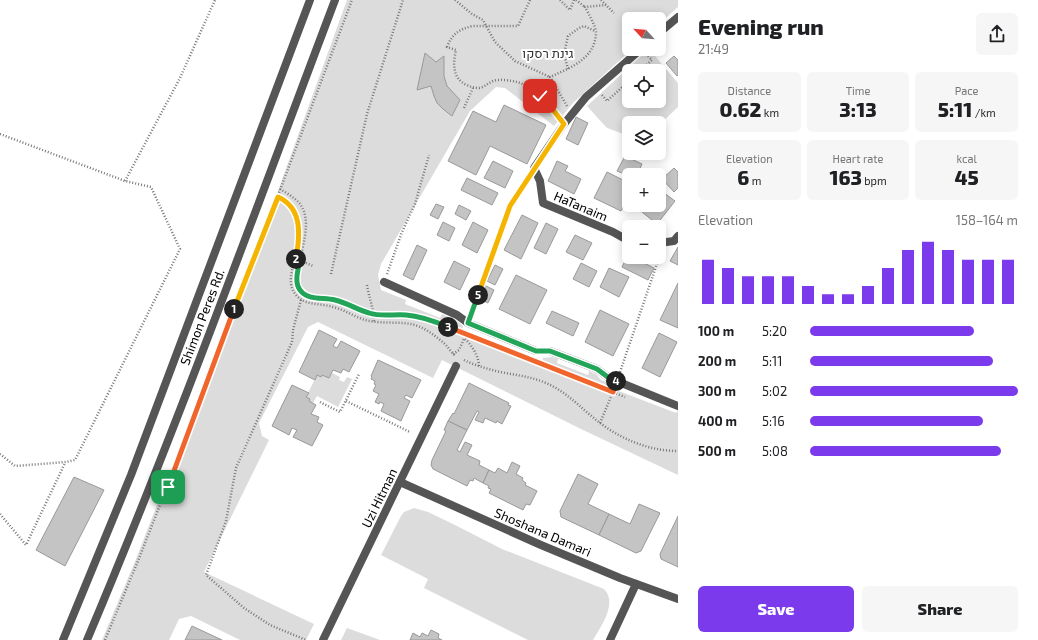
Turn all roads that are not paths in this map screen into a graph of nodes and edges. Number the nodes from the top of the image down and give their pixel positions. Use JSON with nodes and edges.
{"nodes":[{"id":1,"x":310,"y":0,"type":"edge"},
{"id":2,"x":334,"y":0,"type":"edge"},
{"id":3,"x":678,"y":17,"type":"edge"},
{"id":4,"x":666,"y":27,"type":"edge"},
{"id":5,"x":639,"y":56,"type":"edge"},
{"id":6,"x":678,"y":236,"type":"edge"},
{"id":7,"x":622,"y":237,"type":"edge"},
{"id":8,"x":666,"y":243,"type":"edge"},
{"id":9,"x":384,"y":282,"type":"road end"},
{"id":10,"x":456,"y":366,"type":"dead end"},
{"id":11,"x":678,"y":406,"type":"edge"},
{"id":12,"x":400,"y":482,"type":"junction"},
{"id":13,"x":636,"y":584,"type":"junction"},
{"id":14,"x":678,"y":599,"type":"edge"},
{"id":15,"x":63,"y":640,"type":"edge"},
{"id":16,"x":86,"y":640,"type":"edge"},
{"id":17,"x":323,"y":640,"type":"edge"},
{"id":18,"x":610,"y":640,"type":"edge"}],
"edges":[{"from":1,"to":15,"type":"street","name":"Shimon Peres Rd."},
{"from":2,"to":16,"type":"street","name":"Shimon Peres Rd."},
{"from":3,"to":4,"type":"street"},
{"from":5,"to":7,"type":"street","name":"HaTanaim"},
{"from":6,"to":8,"type":"street"},
{"from":9,"to":11,"type":"street"},
{"from":10,"to":12,"type":"street","name":"Uzi Hitman"},
{"from":12,"to":13,"type":"street","name":"Shoshana Damari"},
{"from":12,"to":17,"type":"street","name":"Uzi Hitman"},
{"from":13,"to":14,"type":"street","name":"Shoshana Damari"},
{"from":13,"to":18,"type":"street"}]}
